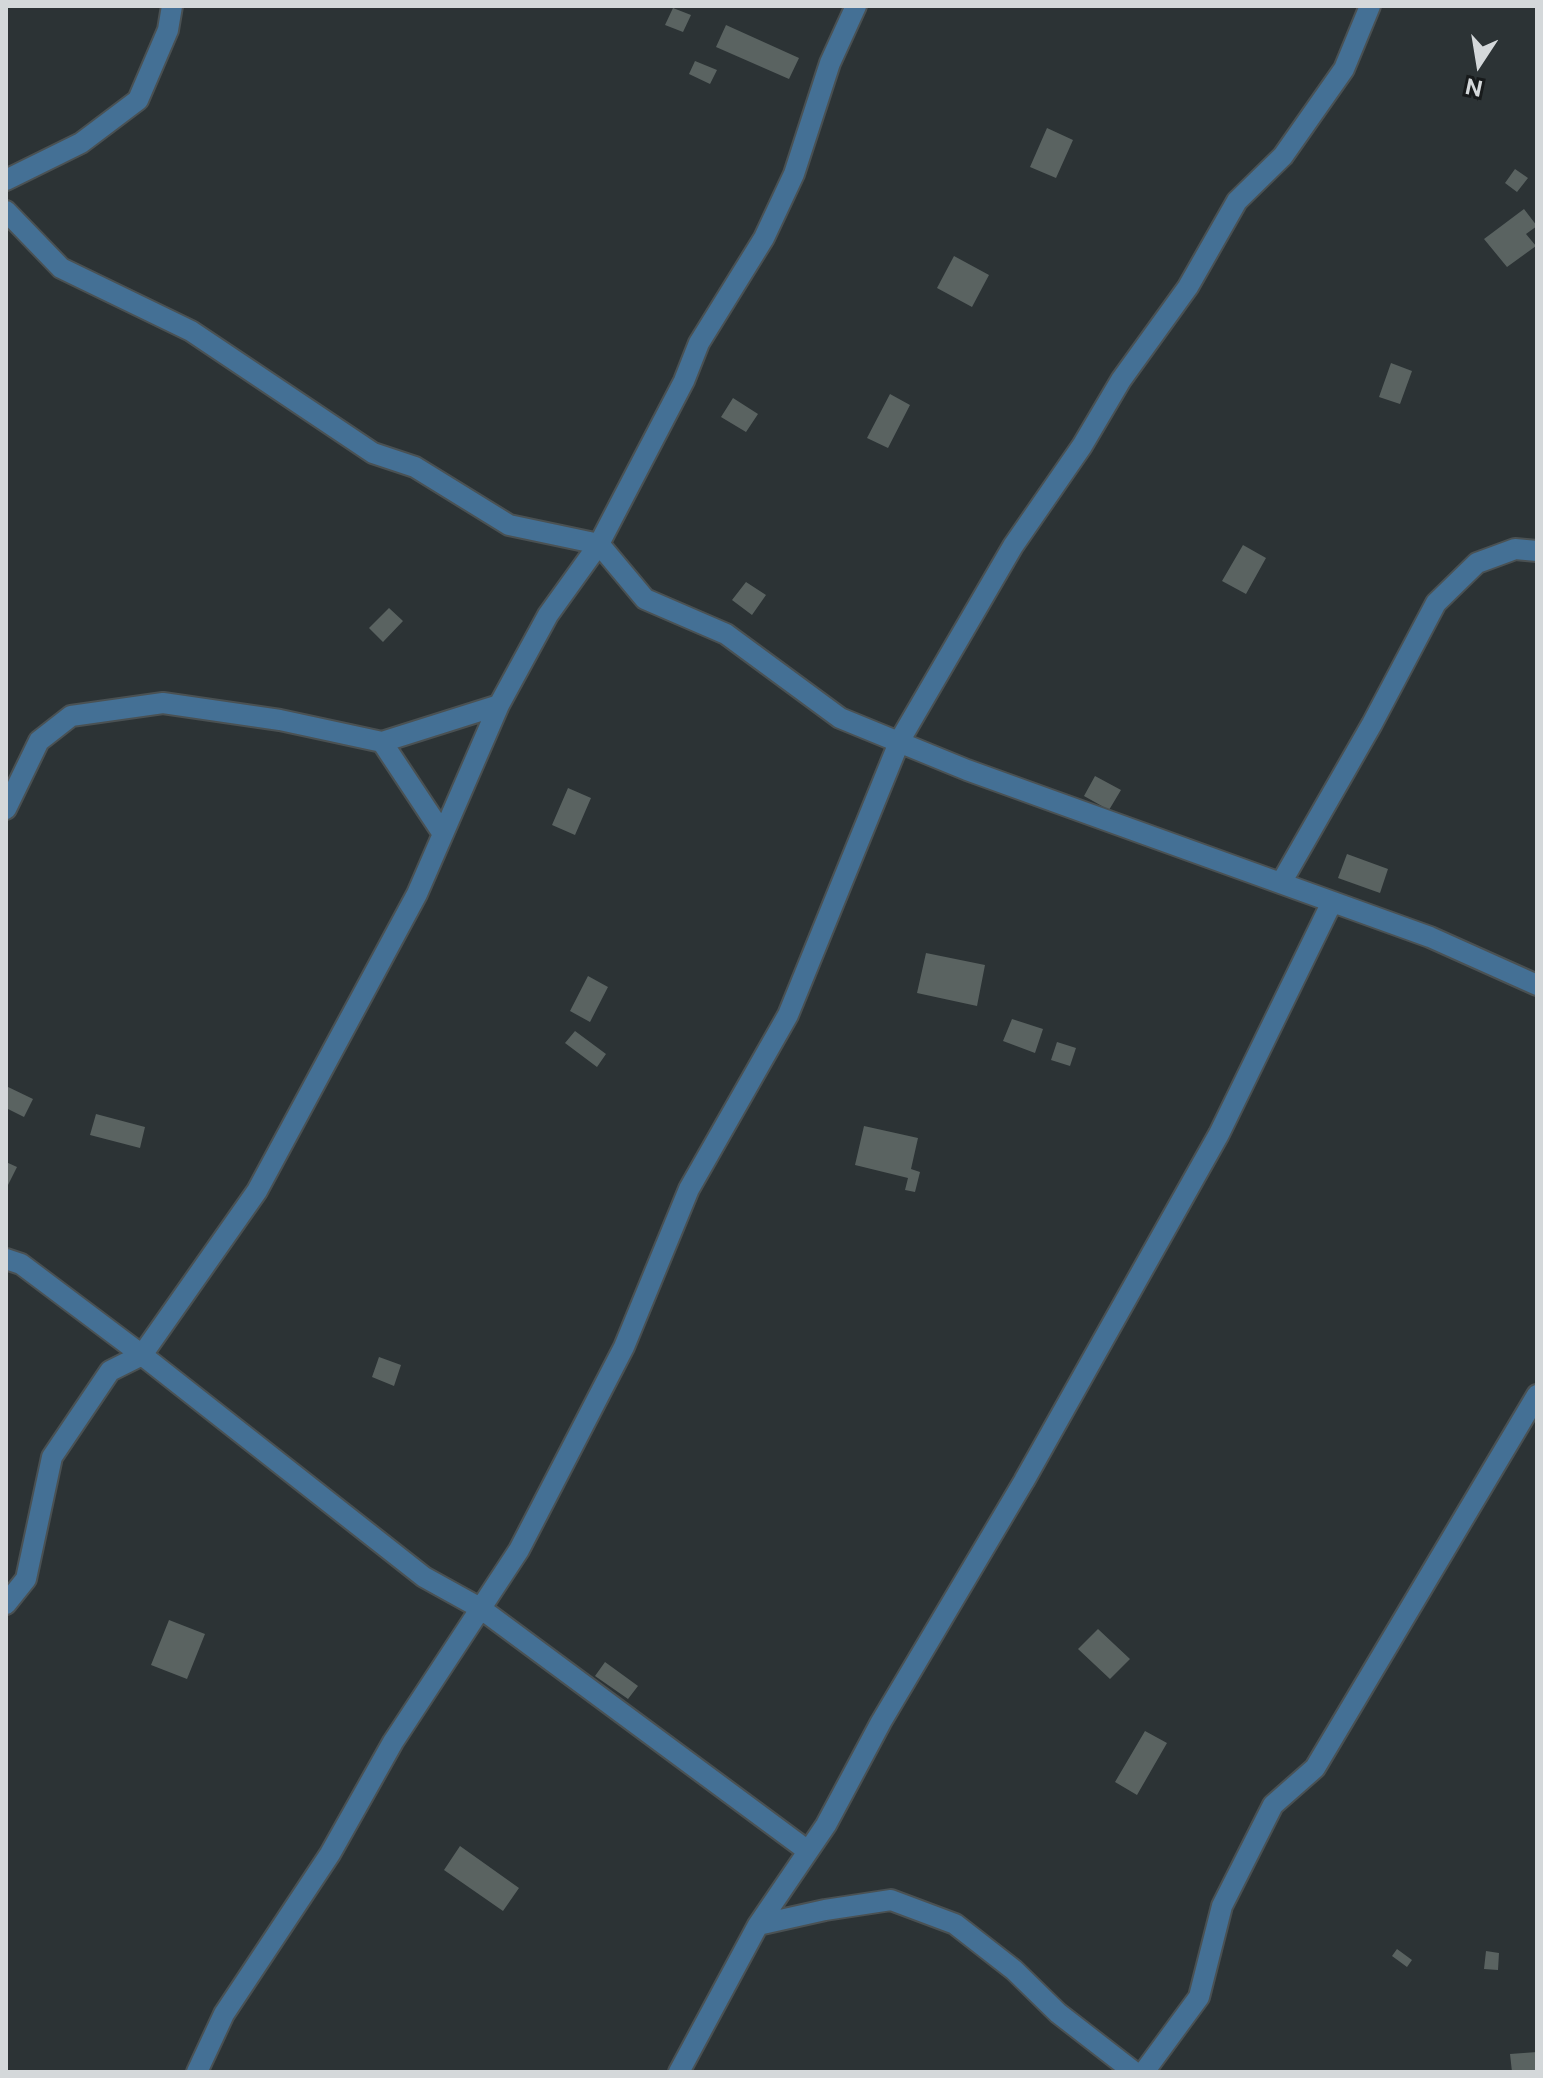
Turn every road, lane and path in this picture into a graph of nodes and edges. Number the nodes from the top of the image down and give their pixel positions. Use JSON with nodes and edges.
{"nodes":[{"id":1,"x":172,"y":6,"type":"edge"},
{"id":2,"x":856,"y":6,"type":"edge"},
{"id":3,"x":1370,"y":6,"type":"edge"},
{"id":4,"x":6,"y":180,"type":"edge"},
{"id":5,"x":6,"y":211,"type":"edge"},
{"id":6,"x":599,"y":544,"type":"junction"},
{"id":7,"x":1537,"y":551,"type":"edge"},
{"id":8,"x":499,"y":705,"type":"junction"},
{"id":9,"x":900,"y":740,"type":"junction"},
{"id":10,"x":382,"y":742,"type":"junction"},
{"id":11,"x":6,"y":809,"type":"edge"},
{"id":12,"x":443,"y":834,"type":"junction"},
{"id":13,"x":1281,"y":883,"type":"junction"},
{"id":14,"x":1332,"y":902,"type":"junction"},
{"id":15,"x":1537,"y":985,"type":"edge"},
{"id":16,"x":6,"y":1259,"type":"edge"},
{"id":17,"x":142,"y":1355,"type":"junction"},
{"id":18,"x":1537,"y":1395,"type":"edge"},
{"id":19,"x":6,"y":1604,"type":"edge"},
{"id":20,"x":480,"y":1608,"type":"junction"},
{"id":21,"x":808,"y":1851,"type":"junction"},
{"id":22,"x":758,"y":1925,"type":"junction"},
{"id":23,"x":197,"y":2072,"type":"edge"},
{"id":24,"x":679,"y":2072,"type":"edge"},
{"id":25,"x":1134,"y":2072,"type":"edge"},
{"id":26,"x":1144,"y":2072,"type":"edge"}],
"edges":[{"from":1,"to":4,"type":"street"},
{"from":2,"to":6,"type":"street"},
{"from":3,"to":9,"type":"street"},
{"from":5,"to":6,"type":"street"},
{"from":6,"to":8,"type":"street"},
{"from":6,"to":9,"type":"street"},
{"from":7,"to":13,"type":"street"},
{"from":8,"to":10,"type":"street"},
{"from":8,"to":12,"type":"street"},
{"from":9,"to":13,"type":"street"},
{"from":9,"to":20,"type":"street"},
{"from":10,"to":11,"type":"street"},
{"from":10,"to":12,"type":"street"},
{"from":12,"to":17,"type":"street"},
{"from":13,"to":14,"type":"street"},
{"from":14,"to":15,"type":"street"},
{"from":14,"to":21,"type":"street"},
{"from":16,"to":17,"type":"street"},
{"from":17,"to":19,"type":"street"},
{"from":17,"to":20,"type":"street"},
{"from":18,"to":26,"type":"street"},
{"from":20,"to":21,"type":"street"},
{"from":20,"to":23,"type":"street"},
{"from":21,"to":22,"type":"street"},
{"from":22,"to":24,"type":"street"},
{"from":22,"to":25,"type":"street"}]}
